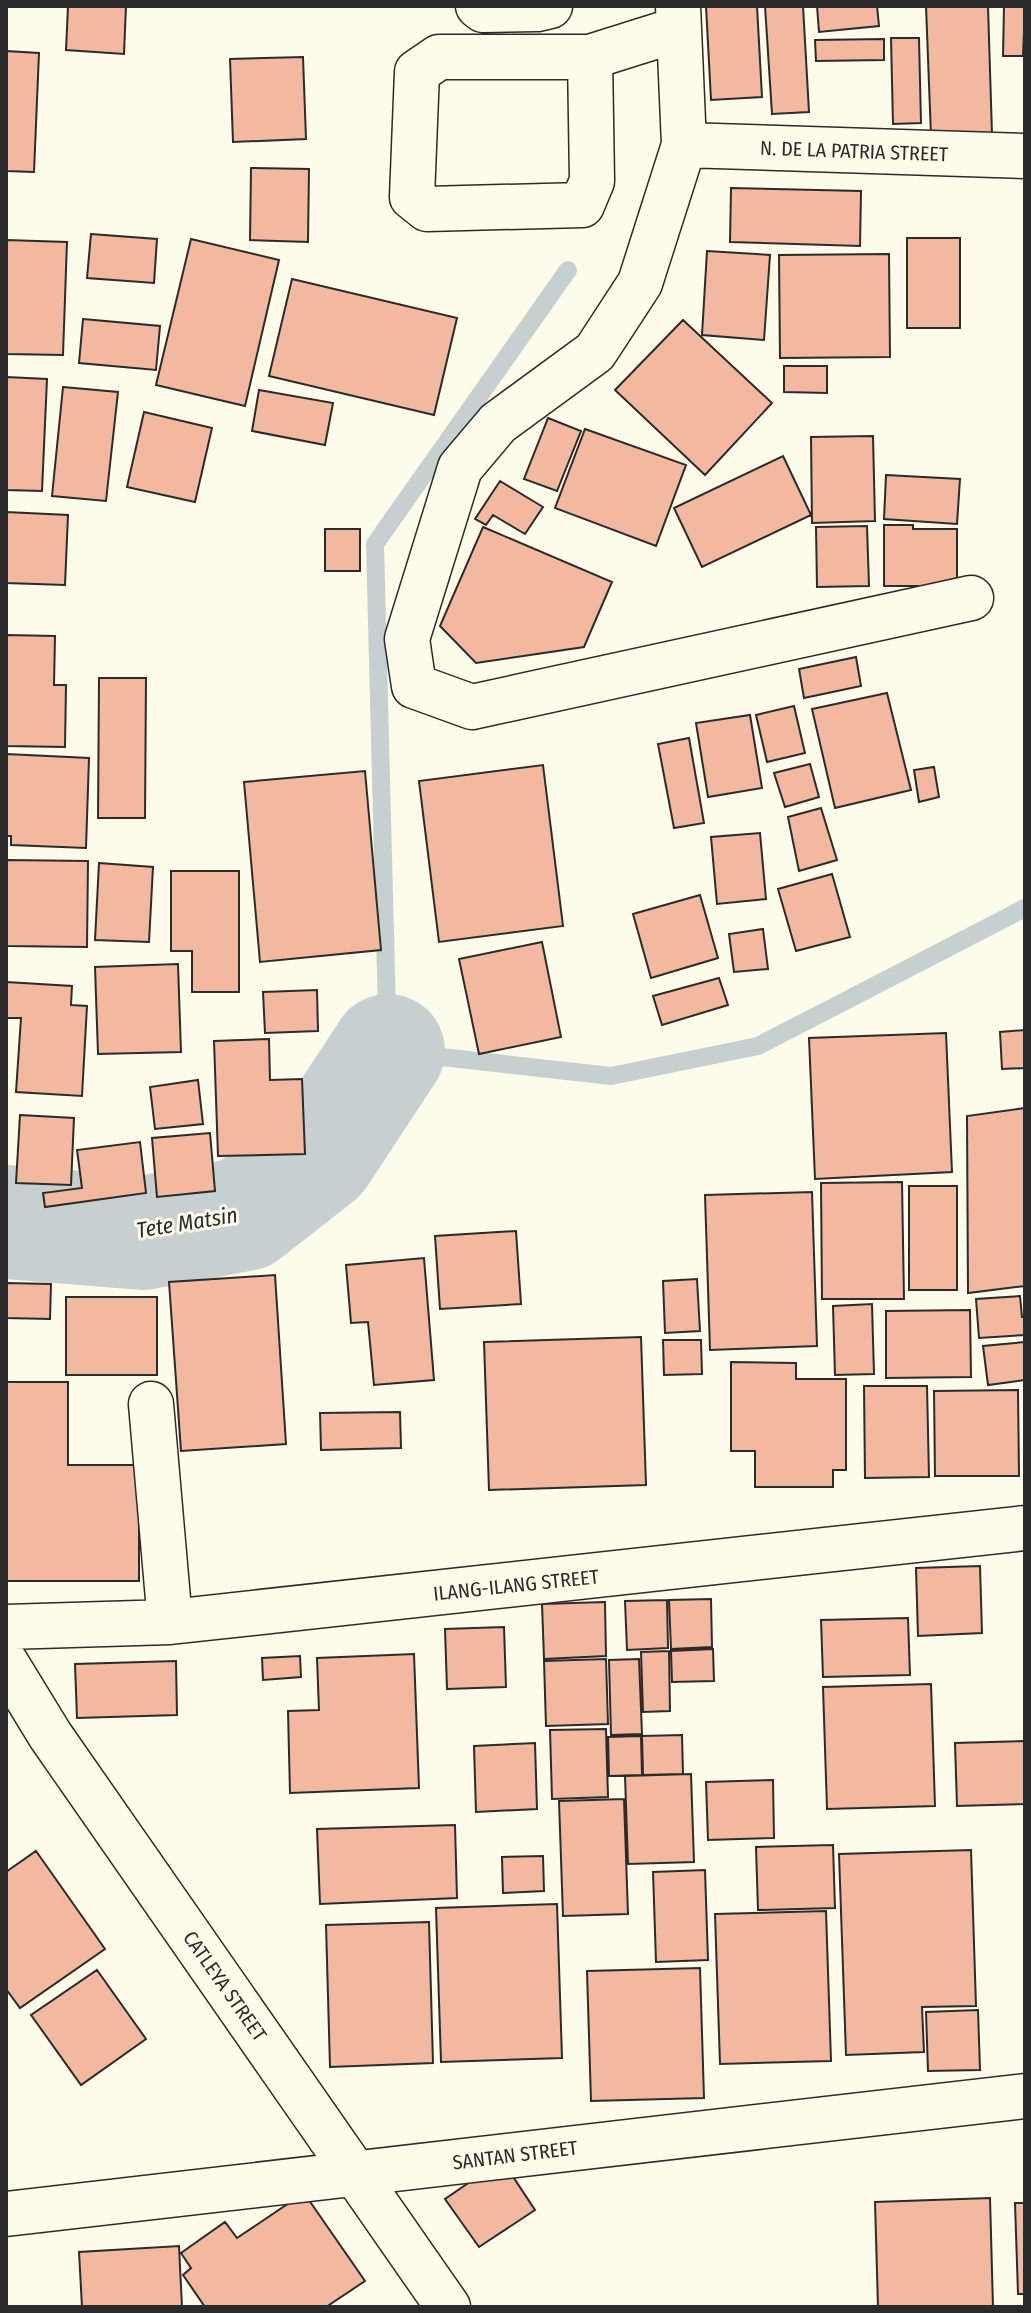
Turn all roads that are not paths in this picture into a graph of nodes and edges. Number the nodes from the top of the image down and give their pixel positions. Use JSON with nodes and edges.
{"nodes":[{"id":1,"x":478,"y":6,"type":"edge"},
{"id":2,"x":550,"y":6,"type":"edge"},
{"id":3,"x":678,"y":18,"type":"edge"},
{"id":4,"x":590,"y":57,"type":"junction"},
{"id":5,"x":684,"y":145,"type":"junction"},
{"id":6,"x":1025,"y":156,"type":"edge"},
{"id":7,"x":971,"y":598,"type":"dead end"},
{"id":8,"x":151,"y":1404,"type":"dead end"},
{"id":9,"x":1025,"y":1528,"type":"edge"},
{"id":10,"x":170,"y":1622,"type":"junction"},
{"id":11,"x":6,"y":1627,"type":"edge"},
{"id":12,"x":6,"y":1663,"type":"edge"},
{"id":13,"x":1025,"y":2096,"type":"edge"},
{"id":14,"x":355,"y":2173,"type":"junction"},
{"id":15,"x":6,"y":2214,"type":"edge"},
{"id":16,"x":448,"y":2307,"type":"edge"}],
"edges":[{"from":1,"to":2,"type":"street"},
{"from":3,"to":4,"type":"street"},
{"from":3,"to":5,"type":"street"},
{"from":4,"to":4,"type":"street"},
{"from":5,"to":6,"type":"street","name":"N. DE LA PATRIA STREET"},
{"from":5,"to":7,"type":"street"},
{"from":8,"to":10,"type":"street"},
{"from":9,"to":10,"type":"street","name":"ILANG-ILANG STREET"},
{"from":10,"to":11,"type":"street","name":"ILANG-ILANG STREET"},
{"from":12,"to":14,"type":"street","name":"CATLEYA STREET"},
{"from":13,"to":14,"type":"street","name":"SANTAN STREET"},
{"from":14,"to":15,"type":"street","name":"SANTAN STREET"},
{"from":14,"to":16,"type":"street","name":"CATLEYA STREET"}]}
